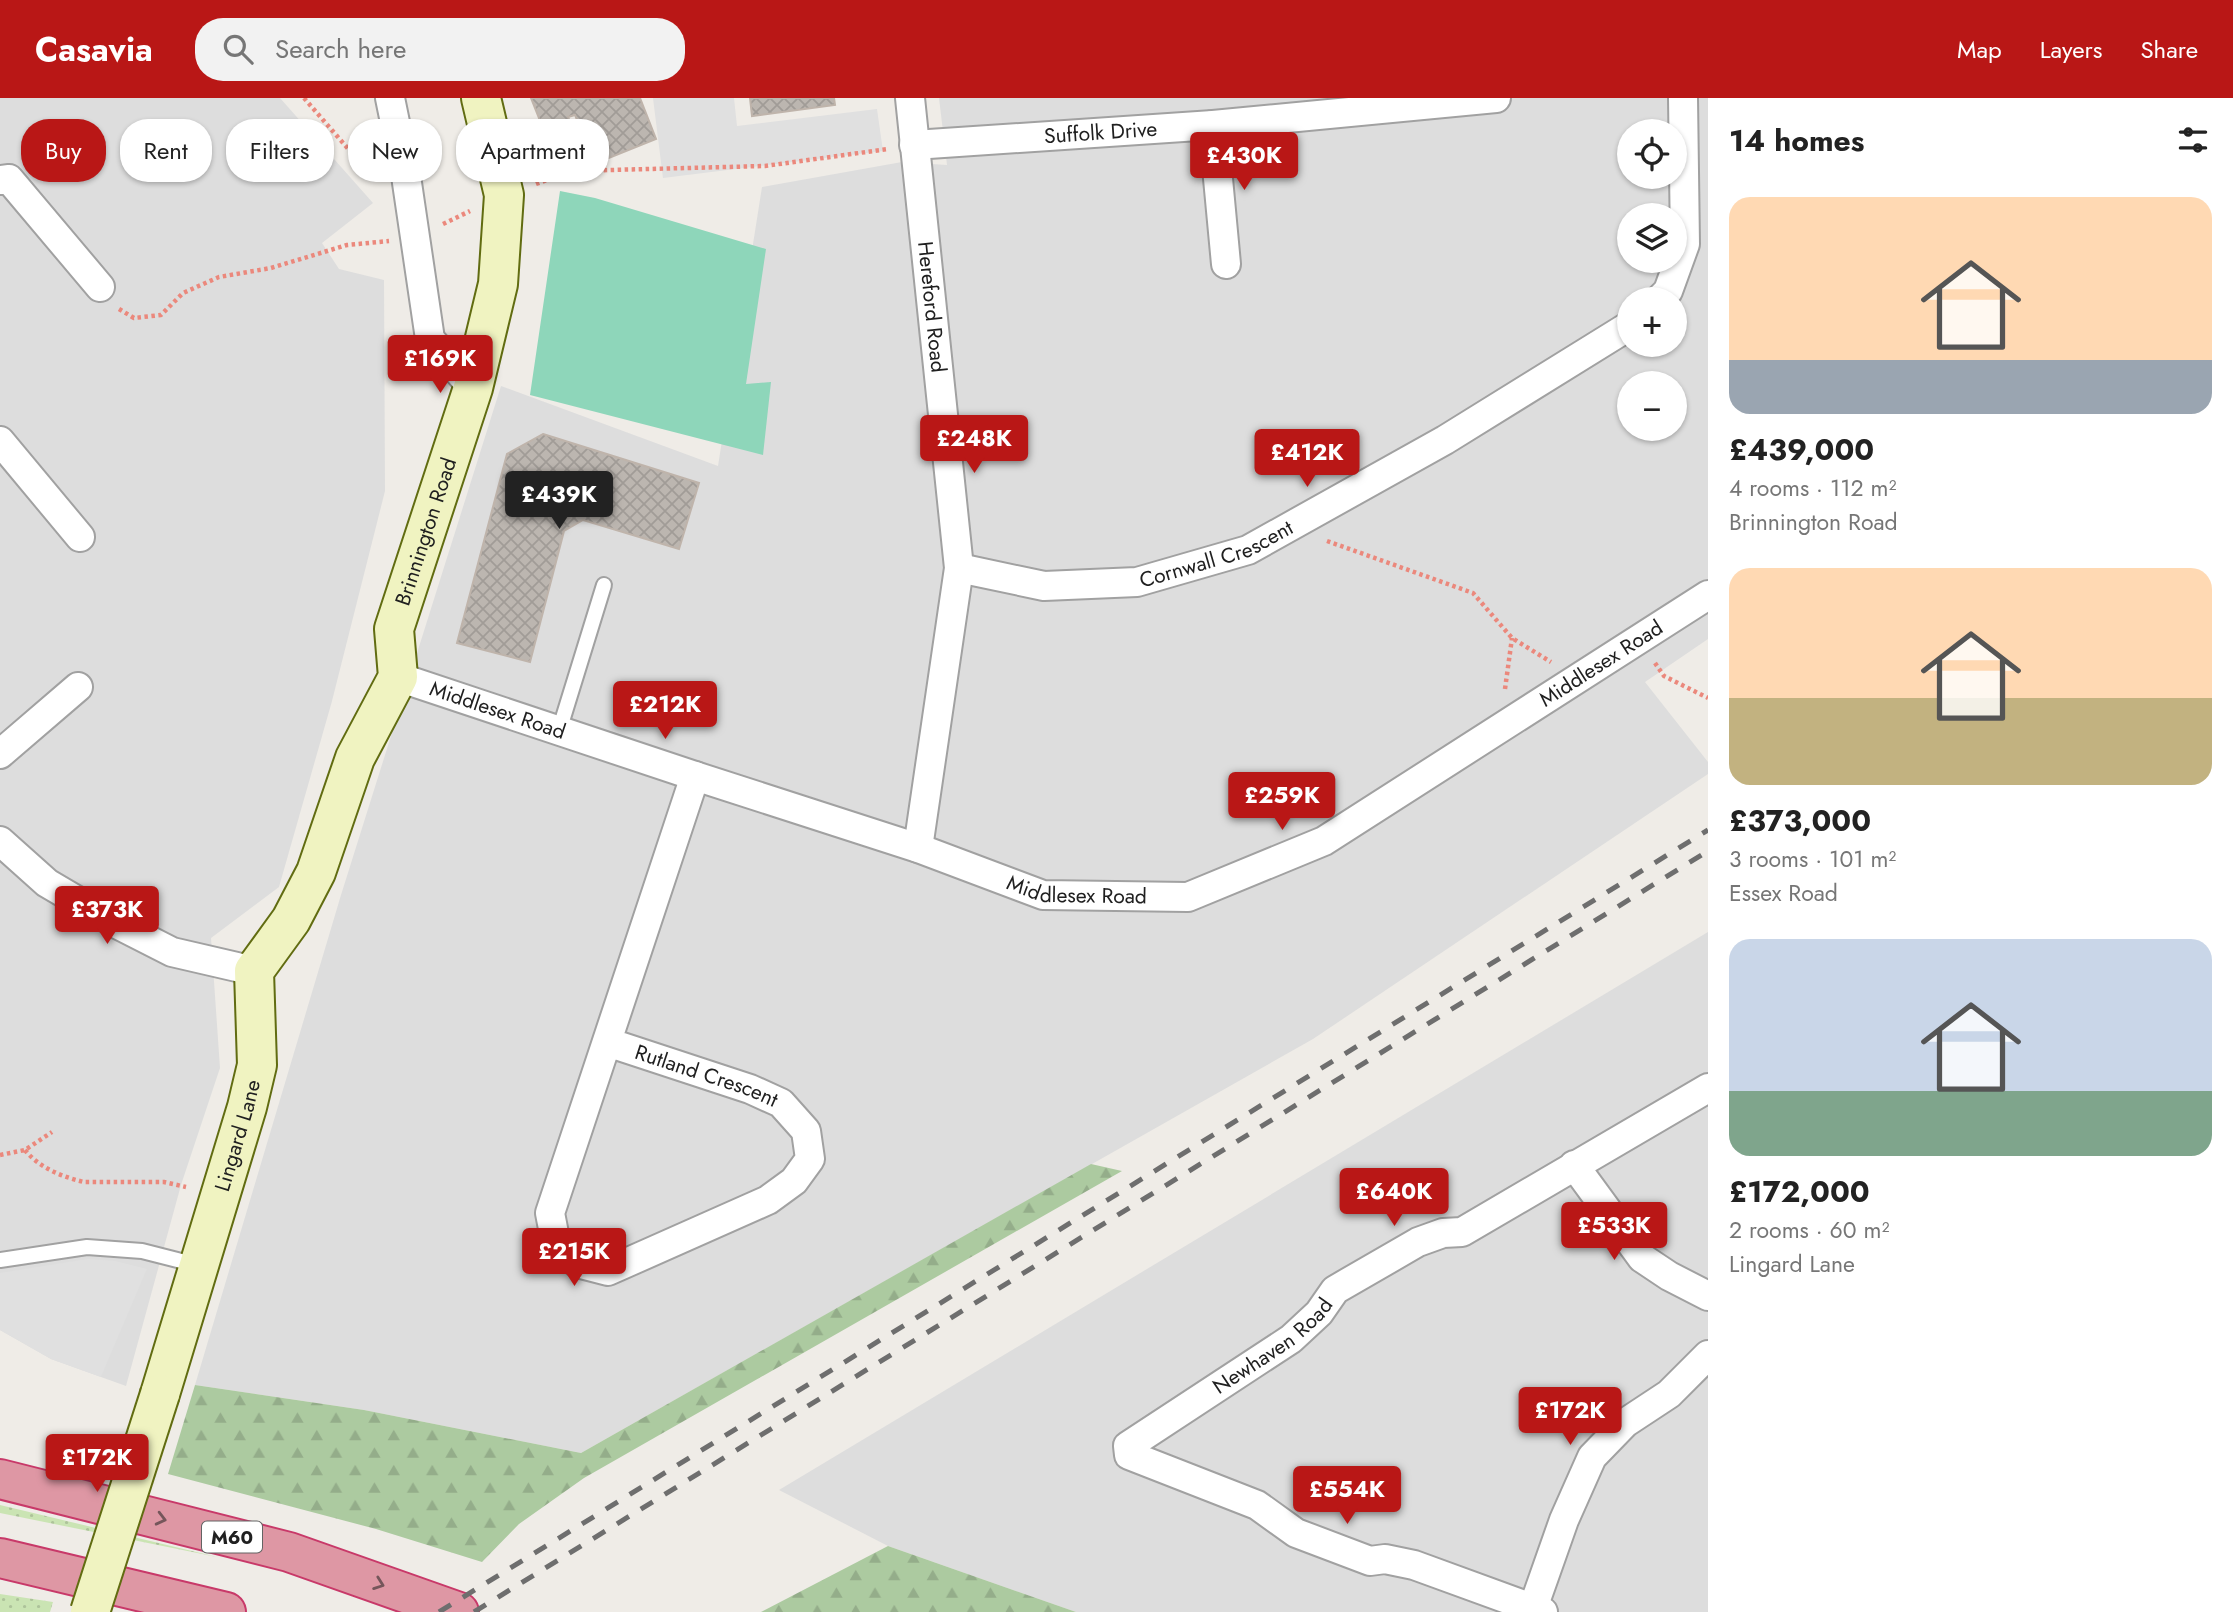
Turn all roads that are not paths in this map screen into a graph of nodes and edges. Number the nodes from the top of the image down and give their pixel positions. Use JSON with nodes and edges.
{"nodes":[{"id":1,"x":390,"y":98,"type":"edge"},
{"id":2,"x":481,"y":98,"type":"edge"},
{"id":3,"x":910,"y":98,"type":"edge"},
{"id":4,"x":1496,"y":98,"type":"edge"},
{"id":5,"x":1683,"y":98,"type":"edge"},
{"id":6,"x":1213,"y":125,"type":"junction"},
{"id":7,"x":914,"y":145,"type":"junction"},
{"id":8,"x":0,"y":180,"type":"edge"},
{"id":9,"x":1226,"y":264,"type":"dead end"},
{"id":10,"x":100,"y":287,"type":"road end"},
{"id":11,"x":1669,"y":287,"type":"edge"},
{"id":12,"x":1617,"y":333,"type":"edge"},
{"id":13,"x":473,"y":388,"type":"junction"},
{"id":14,"x":0,"y":441,"type":"edge"},
{"id":15,"x":80,"y":537,"type":"dead end"},
{"id":16,"x":959,"y":568,"type":"junction"},
{"id":17,"x":604,"y":585,"type":"dead end"},
{"id":18,"x":1708,"y":595,"type":"edge"},
{"id":19,"x":398,"y":677,"type":"junction"},
{"id":20,"x":78,"y":687,"type":"dead end"},
{"id":21,"x":559,"y":731,"type":"junction"},
{"id":22,"x":0,"y":754,"type":"edge"},
{"id":23,"x":695,"y":776,"type":"junction"},
{"id":24,"x":0,"y":841,"type":"edge"},
{"id":25,"x":918,"y":848,"type":"junction"},
{"id":26,"x":254,"y":971,"type":"junction"},
{"id":27,"x":607,"y":1042,"type":"junction"},
{"id":28,"x":1708,"y":1088,"type":"edge"},
{"id":29,"x":1574,"y":1165,"type":"junction"},
{"id":30,"x":0,"y":1261,"type":"edge"},
{"id":31,"x":199,"y":1265,"type":"junction"},
{"id":32,"x":1708,"y":1296,"type":"edge"},
{"id":33,"x":1708,"y":1355,"type":"edge"},
{"id":34,"x":0,"y":1479,"type":"edge"},
{"id":35,"x":0,"y":1558,"type":"edge"},
{"id":36,"x":1538,"y":1610,"type":"edge"},
{"id":37,"x":90,"y":1612,"type":"edge"},
{"id":38,"x":226,"y":1612,"type":"edge"},
{"id":39,"x":459,"y":1612,"type":"edge"}],
"edges":[{"from":1,"to":13,"type":"street"},
{"from":2,"to":13,"type":"street","name":"Brinnington Road"},
{"from":3,"to":7,"type":"street","name":"Hereford Road"},
{"from":4,"to":6,"type":"street","name":"Suffolk Drive"},
{"from":5,"to":11,"type":"street"},
{"from":6,"to":7,"type":"street","name":"Suffolk Drive"},
{"from":6,"to":9,"type":"street"},
{"from":7,"to":16,"type":"street","name":"Hereford Road"},
{"from":8,"to":10,"type":"street"},
{"from":12,"to":16,"type":"street","name":"Cornwall Crescent"},
{"from":13,"to":19,"type":"street","name":"Brinnington Road"},
{"from":14,"to":15,"type":"street"},
{"from":16,"to":25,"type":"street","name":"Hereford Road"},
{"from":17,"to":21,"type":"lane"},
{"from":18,"to":25,"type":"street","name":"Middlesex Road"},
{"from":19,"to":21,"type":"street","name":"Middlesex Road"},
{"from":19,"to":26,"type":"street"},
{"from":20,"to":22,"type":"street"},
{"from":21,"to":23,"type":"street","name":"Middlesex Road"},
{"from":23,"to":25,"type":"street","name":"Middlesex Road"},
{"from":23,"to":27,"type":"street","name":"Rutland Crescent"},
{"from":24,"to":26,"type":"street"},
{"from":26,"to":31,"type":"street","name":"Lingard Lane"},
{"from":27,"to":27,"type":"street","name":"Rutland Crescent"},
{"from":28,"to":29,"type":"street","name":"Newhaven Road"},
{"from":29,"to":32,"type":"street"},
{"from":29,"to":36,"type":"street","name":"Newhaven Road"},
{"from":30,"to":31,"type":"lane"},
{"from":31,"to":37,"type":"street","name":"Lingard Lane","bridge":true},
{"from":33,"to":36,"type":"street"},
{"from":34,"to":39,"type":"highway","number":"M60","one_way":true},
{"from":35,"to":38,"type":"highway"}]}
